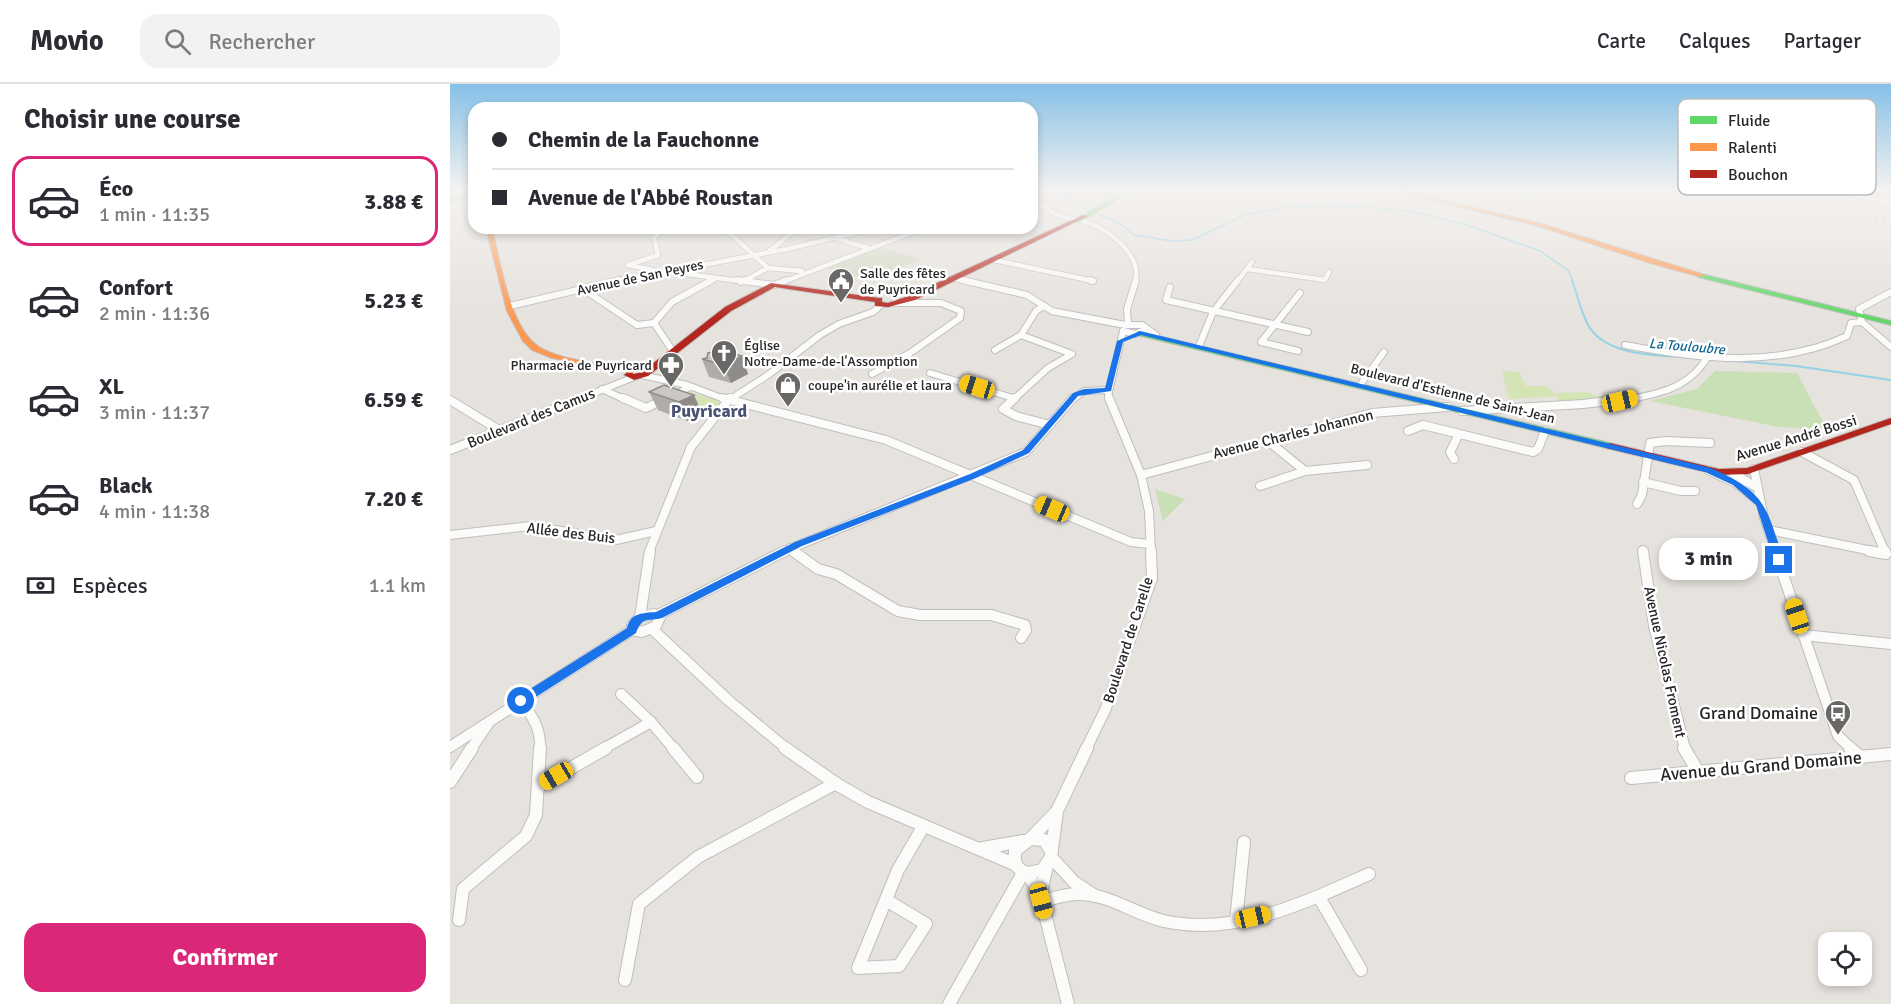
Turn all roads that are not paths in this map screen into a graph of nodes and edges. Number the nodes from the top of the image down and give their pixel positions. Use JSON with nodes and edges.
{"nodes":[{"id":1,"x":1054,"y":233,"type":"edge"},
{"id":2,"x":1105,"y":233,"type":"edge"},
{"id":3,"x":1564,"y":233,"type":"edge"},
{"id":4,"x":491,"y":234,"type":"edge"},
{"id":5,"x":658,"y":234,"type":"edge"},
{"id":6,"x":731,"y":234,"type":"edge"},
{"id":7,"x":791,"y":234,"type":"edge"},
{"id":8,"x":848,"y":234,"type":"edge"},
{"id":9,"x":907,"y":234,"type":"edge"},
{"id":10,"x":836,"y":238,"type":"junction"},
{"id":11,"x":868,"y":248,"type":"junction"},
{"id":12,"x":769,"y":252,"type":"junction"},
{"id":13,"x":754,"y":254,"type":"junction"},
{"id":14,"x":994,"y":260,"type":"junction"},
{"id":15,"x":1252,"y":262,"type":"dead end"},
{"id":16,"x":768,"y":268,"type":"junction"},
{"id":17,"x":1247,"y":269,"type":"junction"},
{"id":18,"x":669,"y":270,"type":"junction"},
{"id":19,"x":656,"y":272,"type":"junction"},
{"id":20,"x":804,"y":272,"type":"junction"},
{"id":21,"x":1329,"y":272,"type":"dead end"},
{"id":22,"x":953,"y":278,"type":"junction"},
{"id":23,"x":715,"y":279,"type":"junction"},
{"id":24,"x":1093,"y":281,"type":"dead end"},
{"id":25,"x":741,"y":282,"type":"junction"},
{"id":26,"x":774,"y":285,"type":"junction"},
{"id":27,"x":1170,"y":287,"type":"dead end"},
{"id":28,"x":583,"y":289,"type":"junction"},
{"id":29,"x":1891,"y":292,"type":"edge"},
{"id":30,"x":1300,"y":293,"type":"dead end"},
{"id":31,"x":890,"y":301,"type":"junction"},
{"id":32,"x":510,"y":306,"type":"junction"},
{"id":33,"x":1042,"y":307,"type":"junction"},
{"id":34,"x":1213,"y":312,"type":"junction"},
{"id":35,"x":1861,"y":318,"type":"junction"},
{"id":36,"x":654,"y":323,"type":"junction"},
{"id":37,"x":1891,"y":323,"type":"edge"},
{"id":38,"x":1125,"y":325,"type":"junction"},
{"id":39,"x":1275,"y":325,"type":"junction"},
{"id":40,"x":1143,"y":331,"type":"junction"},
{"id":41,"x":1308,"y":332,"type":"dead end"},
{"id":42,"x":1021,"y":335,"type":"junction"},
{"id":43,"x":1120,"y":341,"type":"junction"},
{"id":44,"x":1625,"y":345,"type":"dead end"},
{"id":45,"x":1199,"y":346,"type":"junction"},
{"id":46,"x":1891,"y":347,"type":"edge"},
{"id":47,"x":994,"y":350,"type":"dead end"},
{"id":48,"x":1298,"y":351,"type":"dead end"},
{"id":49,"x":1384,"y":352,"type":"dead end"},
{"id":50,"x":674,"y":353,"type":"junction"},
{"id":51,"x":1708,"y":356,"type":"junction"},
{"id":52,"x":930,"y":373,"type":"dead end"},
{"id":53,"x":636,"y":374,"type":"junction"},
{"id":54,"x":872,"y":374,"type":"dead end"},
{"id":55,"x":1360,"y":385,"type":"junction"},
{"id":56,"x":690,"y":387,"type":"junction"},
{"id":57,"x":602,"y":389,"type":"junction"},
{"id":58,"x":1108,"y":390,"type":"junction"},
{"id":59,"x":1013,"y":398,"type":"junction"},
{"id":60,"x":450,"y":400,"type":"edge"},
{"id":61,"x":730,"y":400,"type":"junction"},
{"id":62,"x":1447,"y":407,"type":"junction"},
{"id":63,"x":1462,"y":411,"type":"junction"},
{"id":64,"x":1891,"y":421,"type":"edge"},
{"id":65,"x":1050,"y":425,"type":"junction"},
{"id":66,"x":499,"y":430,"type":"junction"},
{"id":67,"x":1408,"y":431,"type":"dead end"},
{"id":68,"x":1545,"y":431,"type":"junction"},
{"id":69,"x":1459,"y":434,"type":"junction"},
{"id":70,"x":1268,"y":441,"type":"junction"},
{"id":71,"x":1710,"y":442,"type":"dead end"},
{"id":72,"x":450,"y":450,"type":"edge"},
{"id":73,"x":1802,"y":452,"type":"junction"},
{"id":74,"x":1647,"y":456,"type":"junction"},
{"id":75,"x":1454,"y":459,"type":"dead end"},
{"id":76,"x":1367,"y":465,"type":"dead end"},
{"id":77,"x":1754,"y":469,"type":"junction"},
{"id":78,"x":1708,"y":470,"type":"joint"},
{"id":79,"x":1305,"y":471,"type":"junction"},
{"id":80,"x":1141,"y":475,"type":"junction"},
{"id":81,"x":973,"y":476,"type":"junction"},
{"id":82,"x":1734,"y":478,"type":"junction"},
{"id":83,"x":1643,"y":482,"type":"junction"},
{"id":84,"x":1260,"y":486,"type":"dead end"},
{"id":85,"x":1756,"y":487,"type":"junction"},
{"id":86,"x":1695,"y":491,"type":"dead end"},
{"id":87,"x":1637,"y":504,"type":"dead end"},
{"id":88,"x":1760,"y":504,"type":"junction"},
{"id":89,"x":656,"y":531,"type":"junction"},
{"id":90,"x":1769,"y":531,"type":"junction"},
{"id":91,"x":450,"y":536,"type":"edge"},
{"id":92,"x":1149,"y":544,"type":"junction"},
{"id":93,"x":790,"y":548,"type":"junction"},
{"id":94,"x":1643,"y":550,"type":"dead end"},
{"id":95,"x":658,"y":615,"type":"junction"},
{"id":96,"x":640,"y":617,"type":"junction"},
{"id":97,"x":652,"y":629,"type":"junction"},
{"id":98,"x":632,"y":630,"type":"junction"},
{"id":99,"x":1803,"y":635,"type":"junction"},
{"id":100,"x":1021,"y":638,"type":"dead end"},
{"id":101,"x":1891,"y":644,"type":"edge"},
{"id":102,"x":621,"y":694,"type":"dead end"},
{"id":103,"x":521,"y":701,"type":"junction"},
{"id":104,"x":490,"y":721,"type":"junction"},
{"id":105,"x":651,"y":722,"type":"junction"},
{"id":106,"x":450,"y":747,"type":"edge"},
{"id":107,"x":1891,"y":754,"type":"edge"},
{"id":108,"x":1861,"y":758,"type":"junction"},
{"id":109,"x":1697,"y":770,"type":"junction"},
{"id":110,"x":697,"y":777,"type":"dead end"},
{"id":111,"x":1631,"y":778,"type":"dead end"},
{"id":112,"x":450,"y":782,"type":"edge"},
{"id":113,"x":836,"y":783,"type":"junction"},
{"id":114,"x":538,"y":787,"type":"junction"},
{"id":115,"x":1057,"y":811,"type":"junction"},
{"id":116,"x":923,"y":827,"type":"junction"},
{"id":117,"x":1027,"y":840,"type":"junction"},
{"id":118,"x":1244,"y":842,"type":"dead end"},
{"id":119,"x":982,"y":848,"type":"junction"},
{"id":120,"x":1050,"y":858,"type":"junction"},
{"id":121,"x":1022,"y":870,"type":"junction"},
{"id":122,"x":1369,"y":874,"type":"dead end"},
{"id":123,"x":1098,"y":897,"type":"junction"},
{"id":124,"x":1319,"y":897,"type":"junction"},
{"id":125,"x":1040,"y":898,"type":"junction"},
{"id":126,"x":886,"y":900,"type":"junction"},
{"id":127,"x":459,"y":921,"type":"dead end"},
{"id":128,"x":1236,"y":921,"type":"junction"},
{"id":129,"x":1361,"y":970,"type":"dead end"},
{"id":130,"x":625,"y":980,"type":"dead end"},
{"id":131,"x":949,"y":1004,"type":"edge"},
{"id":132,"x":1068,"y":1004,"type":"edge"}],
"edges":[{"from":1,"to":14,"type":"street"},
{"from":2,"to":38,"type":"street"},
{"from":3,"to":35,"type":"street"},
{"from":4,"to":32,"type":"street"},
{"from":5,"to":19,"type":"street"},
{"from":6,"to":13,"type":"street"},
{"from":7,"to":12,"type":"street"},
{"from":8,"to":10,"type":"street","name":"Avenue de San Peyres"},
{"from":9,"to":11,"type":"street"},
{"from":10,"to":11,"type":"street"},
{"from":10,"to":12,"type":"street","name":"Avenue de San Peyres"},
{"from":11,"to":20,"type":"street"},
{"from":12,"to":13,"type":"street","name":"Avenue de San Peyres"},
{"from":13,"to":16,"type":"street"},
{"from":13,"to":18,"type":"street","name":"Avenue de San Peyres"},
{"from":14,"to":22,"type":"street"},
{"from":14,"to":24,"type":"street"},
{"from":15,"to":17,"type":"street"},
{"from":16,"to":20,"type":"street"},
{"from":16,"to":25,"type":"street"},
{"from":17,"to":21,"type":"street"},
{"from":17,"to":34,"type":"street"},
{"from":18,"to":19,"type":"street","name":"Avenue de San Peyres"},
{"from":18,"to":23,"type":"street"},
{"from":19,"to":28,"type":"street","name":"Avenue de San Peyres"},
{"from":20,"to":26,"type":"street"},
{"from":22,"to":31,"type":"street"},
{"from":22,"to":33,"type":"street"},
{"from":23,"to":25,"type":"street"},
{"from":23,"to":36,"type":"street"},
{"from":25,"to":26,"type":"street"},
{"from":26,"to":31,"type":"street"},
{"from":26,"to":50,"type":"street"},
{"from":27,"to":34,"type":"street"},
{"from":28,"to":32,"type":"street","name":"Avenue de San Peyres"},
{"from":28,"to":36,"type":"street"},
{"from":29,"to":35,"type":"street"},
{"from":30,"to":39,"type":"street"},
{"from":31,"to":54,"type":"street"},
{"from":31,"to":61,"type":"street"},
{"from":32,"to":53,"type":"street"},
{"from":33,"to":38,"type":"street"},
{"from":33,"to":42,"type":"street"},
{"from":34,"to":39,"type":"street"},
{"from":34,"to":45,"type":"street"},
{"from":35,"to":37,"type":"street"},
{"from":35,"to":46,"type":"street"},
{"from":35,"to":51,"type":"street"},
{"from":36,"to":50,"type":"street"},
{"from":38,"to":40,"type":"street"},
{"from":38,"to":40,"type":"street"},
{"from":38,"to":43,"type":"street"},
{"from":39,"to":41,"type":"street"},
{"from":39,"to":48,"type":"street"},
{"from":40,"to":43,"type":"street"},
{"from":40,"to":45,"type":"street","name":"Boulevard d'Estienne de Saint-Jean"},
{"from":42,"to":47,"type":"street"},
{"from":42,"to":59,"type":"street"},
{"from":43,"to":58,"type":"street"},
{"from":44,"to":51,"type":"street"},
{"from":45,"to":55,"type":"street","name":"Boulevard d'Estienne de Saint-Jean"},
{"from":49,"to":55,"type":"street"},
{"from":50,"to":53,"type":"street"},
{"from":51,"to":63,"type":"street"},
{"from":52,"to":59,"type":"street"},
{"from":53,"to":56,"type":"street"},
{"from":53,"to":57,"type":"street","name":"Boulevard des Camus"},
{"from":55,"to":62,"type":"street","name":"Boulevard d'Estienne de Saint-Jean"},
{"from":56,"to":57,"type":"street"},
{"from":56,"to":61,"type":"street"},
{"from":57,"to":66,"type":"street","name":"Boulevard des Camus"},
{"from":58,"to":65,"type":"street"},
{"from":58,"to":80,"type":"street","name":"Boulevard de Carelle"},
{"from":59,"to":65,"type":"street"},
{"from":60,"to":66,"type":"street"},
{"from":61,"to":81,"type":"street"},
{"from":61,"to":89,"type":"street"},
{"from":62,"to":63,"type":"street","name":"Boulevard d'Estienne de Saint-Jean"},
{"from":62,"to":70,"type":"street","name":"Avenue Charles Johannon"},
{"from":63,"to":68,"type":"street","name":"Boulevard d'Estienne de Saint-Jean"},
{"from":64,"to":73,"type":"street","name":"Avenue André Bossi"},
{"from":65,"to":81,"type":"street"},
{"from":66,"to":72,"type":"street","name":"Boulevard des Camus"},
{"from":67,"to":69,"type":"street"},
{"from":68,"to":69,"type":"street"},
{"from":68,"to":74,"type":"street","name":"Boulevard d'Estienne de Saint-Jean"},
{"from":69,"to":75,"type":"street"},
{"from":70,"to":79,"type":"street"},
{"from":70,"to":80,"type":"street","name":"Avenue Charles Johannon"},
{"from":71,"to":74,"type":"street"},
{"from":73,"to":77,"type":"street","name":"Avenue André Bossi"},
{"from":73,"to":90,"type":"street"},
{"from":74,"to":78,"type":"street","name":"Boulevard d'Estienne de Saint-Jean"},
{"from":74,"to":83,"type":"street"},
{"from":76,"to":79,"type":"street"},
{"from":77,"to":82,"type":"street","name":"Avenue André Bossi"},
{"from":77,"to":85,"type":"street"},
{"from":78,"to":82,"type":"street","name":"Avenue André Bossi"},
{"from":79,"to":84,"type":"street"},
{"from":80,"to":92,"type":"street","name":"Boulevard de Carelle"},
{"from":81,"to":92,"type":"street"},
{"from":81,"to":93,"type":"street"},
{"from":82,"to":85,"type":"street"},
{"from":82,"to":88,"type":"street"},
{"from":83,"to":86,"type":"street"},
{"from":83,"to":87,"type":"street"},
{"from":85,"to":88,"type":"street"},
{"from":88,"to":90,"type":"street"},
{"from":89,"to":91,"type":"street","name":"Allée des Buis"},
{"from":89,"to":96,"type":"street"},
{"from":90,"to":99,"type":"street"},
{"from":92,"to":115,"type":"street","name":"Boulevard de Carelle"},
{"from":93,"to":95,"type":"street"},
{"from":93,"to":100,"type":"street"},
{"from":94,"to":109,"type":"street","name":"Avenue Nicolas Froment"},
{"from":95,"to":96,"type":"street"},
{"from":95,"to":97,"type":"street"},
{"from":96,"to":98,"type":"street"},
{"from":97,"to":98,"type":"street"},
{"from":97,"to":113,"type":"street"},
{"from":98,"to":103,"type":"street"},
{"from":99,"to":101,"type":"street"},
{"from":99,"to":108,"type":"street"},
{"from":102,"to":105,"type":"street"},
{"from":103,"to":104,"type":"street"},
{"from":103,"to":114,"type":"street"},
{"from":104,"to":106,"type":"street"},
{"from":104,"to":112,"type":"street"},
{"from":105,"to":110,"type":"street"},
{"from":105,"to":114,"type":"street"},
{"from":107,"to":108,"type":"street","name":"Avenue du Grand Domaine"},
{"from":108,"to":109,"type":"street","name":"Avenue du Grand Domaine"},
{"from":109,"to":111,"type":"street","name":"Avenue du Grand Domaine"},
{"from":113,"to":116,"type":"street"},
{"from":113,"to":130,"type":"street"},
{"from":114,"to":127,"type":"street"},
{"from":115,"to":117,"type":"street","name":"Boulevard de Carelle"},
{"from":115,"to":120,"type":"street","name":"Boulevard de Carelle"},
{"from":116,"to":119,"type":"street"},
{"from":116,"to":126,"type":"street"},
{"from":117,"to":119,"type":"street"},
{"from":117,"to":120,"type":"street"},
{"from":117,"to":121,"type":"street"},
{"from":118,"to":128,"type":"street"},
{"from":119,"to":121,"type":"street"},
{"from":120,"to":121,"type":"street"},
{"from":120,"to":123,"type":"street"},
{"from":120,"to":125,"type":"street","name":"Boulevard de Carelle"},
{"from":121,"to":125,"type":"street"},
{"from":121,"to":131,"type":"street"},
{"from":122,"to":124,"type":"street"},
{"from":123,"to":125,"type":"street"},
{"from":123,"to":128,"type":"street"},
{"from":124,"to":128,"type":"street"},
{"from":124,"to":129,"type":"street"},
{"from":125,"to":132,"type":"street"},
{"from":126,"to":126,"type":"street"}]}
